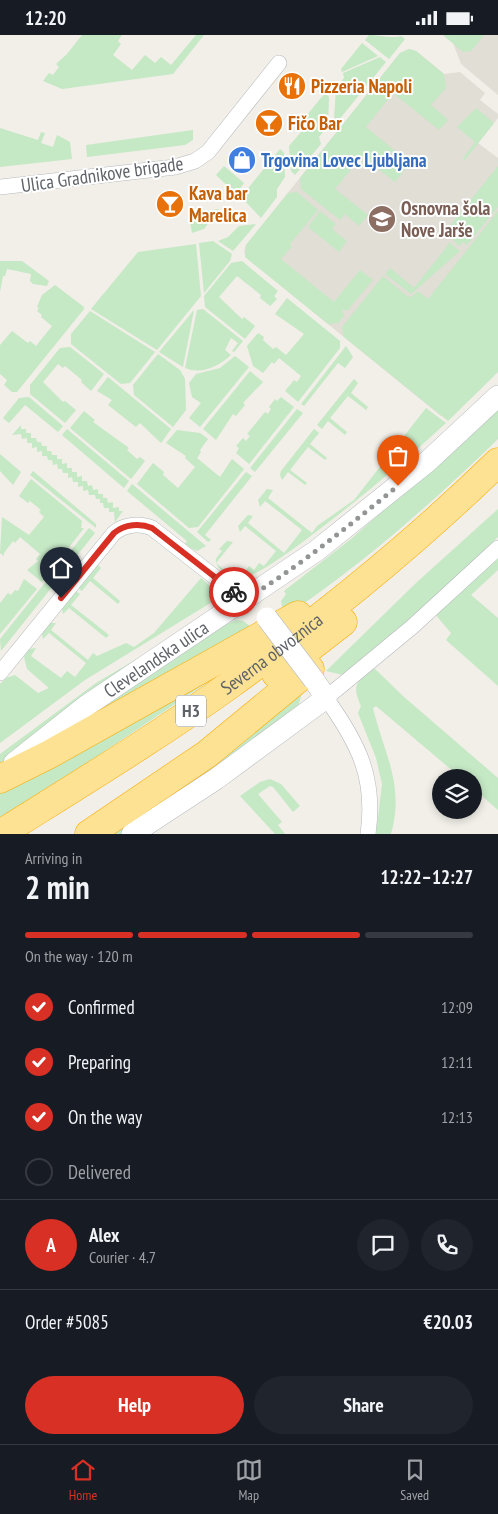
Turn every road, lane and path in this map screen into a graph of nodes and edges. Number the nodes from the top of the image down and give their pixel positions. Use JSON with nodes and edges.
{"nodes":[{"id":1,"x":279,"y":63,"type":"dead end"},
{"id":2,"x":0,"y":187,"type":"edge"},
{"id":3,"x":498,"y":396,"type":"edge"},
{"id":4,"x":498,"y":462,"type":"edge"},
{"id":5,"x":498,"y":488,"type":"edge"},
{"id":6,"x":498,"y":548,"type":"edge"},
{"id":7,"x":372,"y":575,"type":"junction"},
{"id":8,"x":244,"y":600,"type":"junction"},
{"id":9,"x":356,"y":612,"type":"junction"},
{"id":10,"x":0,"y":673,"type":"edge"},
{"id":11,"x":326,"y":698,"type":"junction"},
{"id":12,"x":0,"y":773,"type":"edge"},
{"id":13,"x":0,"y":779,"type":"edge"},
{"id":14,"x":0,"y":834,"type":"edge"},
{"id":15,"x":36,"y":834,"type":"edge"},
{"id":16,"x":90,"y":834,"type":"edge"},
{"id":17,"x":132,"y":834,"type":"edge"},
{"id":18,"x":368,"y":834,"type":"edge"}],
"edges":[{"from":1,"to":2,"type":"street","name":"Ulica Gradnikove brigade"},
{"from":3,"to":8,"type":"street","name":"Clevelandska ulica"},
{"from":4,"to":7,"type":"highway","name":"Severna obvoznica","number":"H3"},
{"from":5,"to":9,"type":"highway","name":"Severna obvoznica","number":"H3"},
{"from":6,"to":11,"type":"street"},
{"from":7,"to":13,"type":"highway"},
{"from":7,"to":14,"type":"highway","name":"Severna obvoznica","number":"H3"},
{"from":8,"to":10,"type":"street"},
{"from":8,"to":11,"type":"street","bridge":true},
{"from":8,"to":12,"type":"street","name":"Clevelandska ulica"},
{"from":9,"to":15,"type":"highway","name":"Severna obvoznica","number":"H3"},
{"from":9,"to":16,"type":"highway"},
{"from":11,"to":17,"type":"street"},
{"from":11,"to":18,"type":"street"}]}
